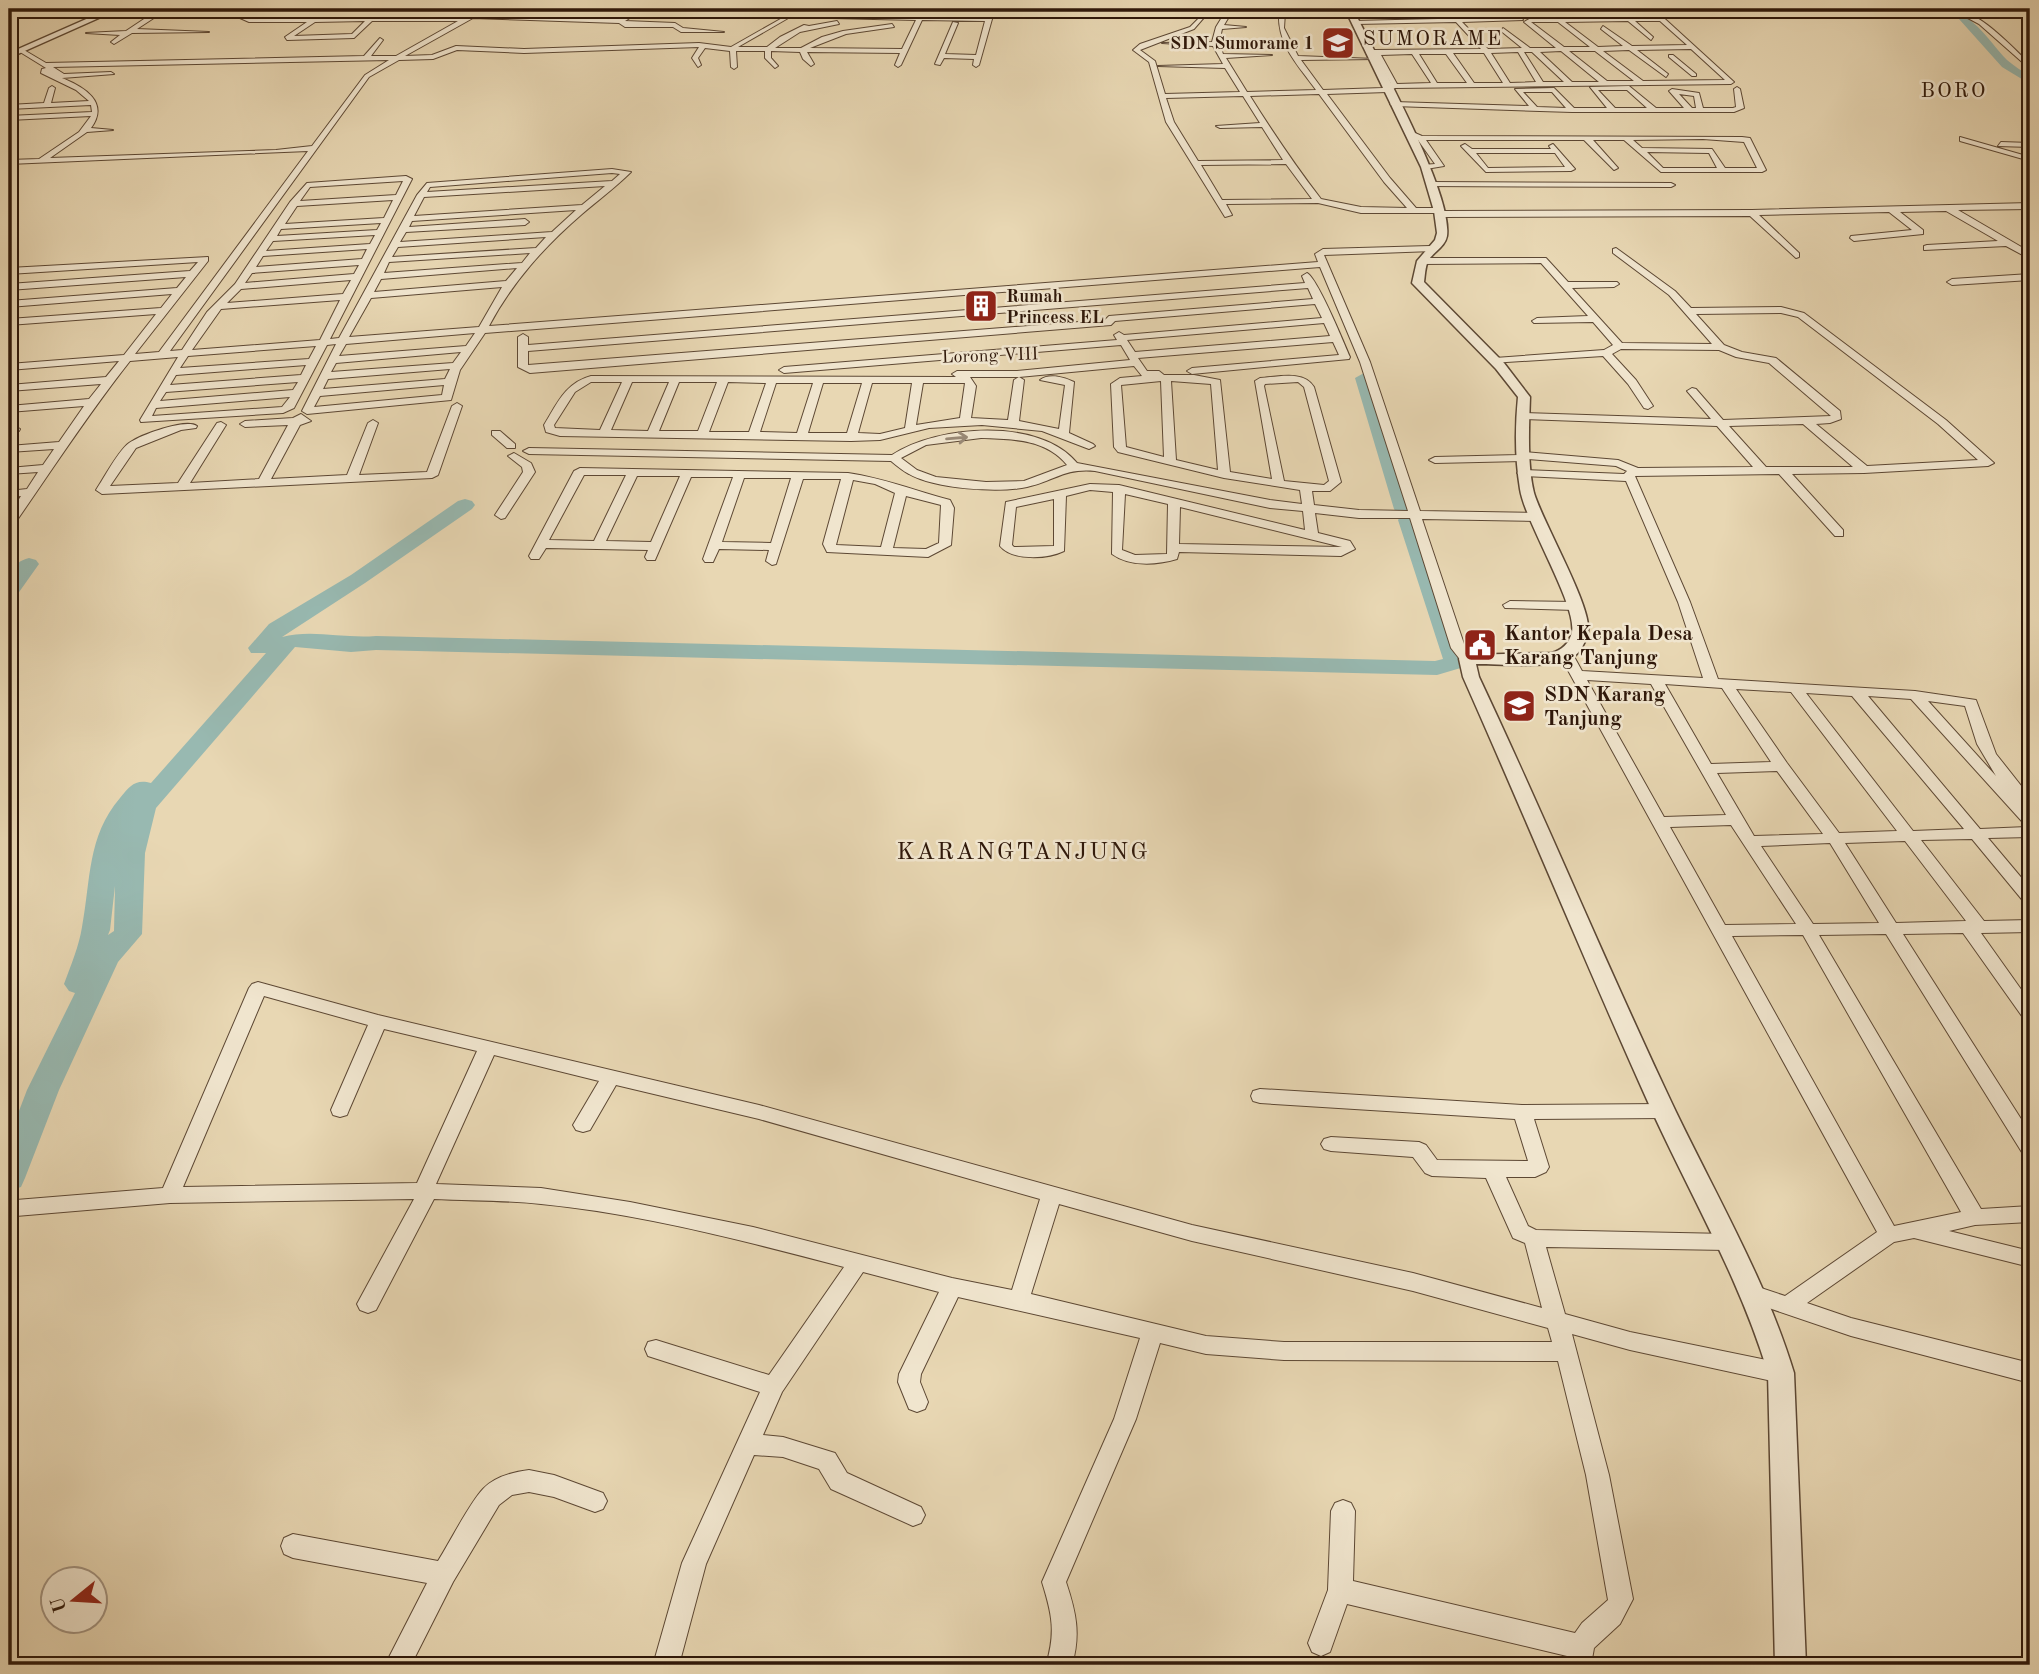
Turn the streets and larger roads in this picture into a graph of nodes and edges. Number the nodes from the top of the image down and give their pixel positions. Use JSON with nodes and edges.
{"nodes":[{"id":1,"x":115,"y":9,"type":"edge"},
{"id":2,"x":162,"y":9,"type":"edge"},
{"id":3,"x":314,"y":9,"type":"edge"},
{"id":4,"x":485,"y":9,"type":"edge"},
{"id":5,"x":547,"y":9,"type":"edge"},
{"id":6,"x":559,"y":9,"type":"edge"},
{"id":7,"x":641,"y":9,"type":"edge"},
{"id":8,"x":806,"y":9,"type":"edge"},
{"id":9,"x":873,"y":9,"type":"edge"},
{"id":10,"x":923,"y":9,"type":"edge"},
{"id":11,"x":965,"y":9,"type":"edge"},
{"id":12,"x":1148,"y":9,"type":"edge"},
{"id":13,"x":1230,"y":9,"type":"edge"},
{"id":14,"x":1235,"y":9,"type":"edge"},
{"id":15,"x":1651,"y":9,"type":"edge"},
{"id":16,"x":1663,"y":9,"type":"edge"},
{"id":17,"x":1912,"y":9,"type":"edge"},
{"id":18,"x":1954,"y":9,"type":"edge"},
{"id":19,"x":996,"y":10,"type":"edge"},
{"id":20,"x":1282,"y":10,"type":"edge"},
{"id":21,"x":1547,"y":10,"type":"edge"},
{"id":22,"x":1639,"y":10,"type":"edge"},
{"id":23,"x":1796,"y":10,"type":"edge"},
{"id":24,"x":713,"y":11,"type":"edge"},
{"id":25,"x":1603,"y":11,"type":"dead end"},
{"id":26,"x":1205,"y":15,"type":"dead end"},
{"id":27,"x":792,"y":16,"type":"junction"},
{"id":28,"x":827,"y":16,"type":"junction"},
{"id":29,"x":469,"y":18,"type":"junction"},
{"id":30,"x":895,"y":18,"type":"junction"},
{"id":31,"x":533,"y":19,"type":"junction"},
{"id":32,"x":990,"y":19,"type":"junction"},
{"id":33,"x":1358,"y":19,"type":"edge"},
{"id":34,"x":1629,"y":19,"type":"junction"},
{"id":35,"x":1659,"y":19,"type":"junction"},
{"id":36,"x":295,"y":20,"type":"junction"},
{"id":37,"x":309,"y":20,"type":"junction"},
{"id":38,"x":370,"y":20,"type":"junction"},
{"id":39,"x":1560,"y":20,"type":"junction"},
{"id":40,"x":1402,"y":22,"type":"junction"},
{"id":41,"x":1459,"y":22,"type":"junction"},
{"id":42,"x":1525,"y":22,"type":"junction"},
{"id":43,"x":621,"y":23,"type":"junction"},
{"id":44,"x":736,"y":23,"type":"dead end"},
{"id":45,"x":917,"y":23,"type":"junction"},
{"id":46,"x":596,"y":25,"type":"dead end"},
{"id":47,"x":880,"y":27,"type":"junction"},
{"id":48,"x":1219,"y":27,"type":"junction"},
{"id":49,"x":1243,"y":27,"type":"dead end"},
{"id":50,"x":1570,"y":28,"type":"junction"},
{"id":51,"x":1603,"y":28,"type":"junction"},
{"id":52,"x":1639,"y":28,"type":"junction"},
{"id":53,"x":798,"y":30,"type":"junction"},
{"id":54,"x":1503,"y":30,"type":"junction"},
{"id":55,"x":1515,"y":30,"type":"dead end"},
{"id":56,"x":1469,"y":31,"type":"junction"},
{"id":57,"x":1481,"y":31,"type":"dead end"},
{"id":58,"x":1492,"y":31,"type":"dead end"},
{"id":59,"x":128,"y":32,"type":"junction"},
{"id":60,"x":206,"y":32,"type":"dead end"},
{"id":61,"x":89,"y":33,"type":"dead end"},
{"id":62,"x":840,"y":33,"type":"junction"},
{"id":63,"x":1651,"y":38,"type":"junction"},
{"id":64,"x":1662,"y":38,"type":"dead end"},
{"id":65,"x":1673,"y":38,"type":"dead end"},
{"id":66,"x":1684,"y":38,"type":"junction"},
{"id":67,"x":1618,"y":39,"type":"junction"},
{"id":68,"x":1629,"y":39,"type":"dead end"},
{"id":69,"x":1640,"y":39,"type":"dead end"},
{"id":70,"x":380,"y":40,"type":"dead end"},
{"id":71,"x":114,"y":43,"type":"dead end"},
{"id":72,"x":1164,"y":43,"type":"dead end"},
{"id":73,"x":1215,"y":44,"type":"junction"},
{"id":74,"x":701,"y":46,"type":"junction"},
{"id":75,"x":1138,"y":47,"type":"junction"},
{"id":76,"x":1172,"y":47,"type":"dead end"},
{"id":77,"x":1629,"y":47,"type":"junction"},
{"id":78,"x":1694,"y":47,"type":"junction"},
{"id":79,"x":945,"y":48,"type":"junction"},
{"id":80,"x":1596,"y":48,"type":"junction"},
{"id":81,"x":575,"y":49,"type":"junction"},
{"id":82,"x":733,"y":49,"type":"junction"},
{"id":83,"x":803,"y":49,"type":"junction"},
{"id":84,"x":1568,"y":49,"type":"junction"},
{"id":85,"x":768,"y":50,"type":"junction"},
{"id":86,"x":828,"y":50,"type":"junction"},
{"id":87,"x":866,"y":50,"type":"junction"},
{"id":88,"x":1485,"y":50,"type":"junction"},
{"id":89,"x":1527,"y":50,"type":"junction"},
{"id":90,"x":302,"y":51,"type":"dead end"},
{"id":91,"x":904,"y":51,"type":"junction"},
{"id":92,"x":1448,"y":51,"type":"junction"},
{"id":93,"x":1414,"y":52,"type":"junction"},
{"id":94,"x":15,"y":53,"type":"edge"},
{"id":95,"x":273,"y":53,"type":"dead end"},
{"id":96,"x":1373,"y":53,"type":"junction"},
{"id":97,"x":133,"y":54,"type":"dead end"},
{"id":98,"x":189,"y":54,"type":"dead end"},
{"id":99,"x":100,"y":55,"type":"dead end"},
{"id":100,"x":1269,"y":55,"type":"dead end"},
{"id":101,"x":941,"y":56,"type":"junction"},
{"id":102,"x":1221,"y":56,"type":"junction"},
{"id":103,"x":1641,"y":56,"type":"junction"},
{"id":104,"x":1671,"y":56,"type":"junction"},
{"id":105,"x":1700,"y":56,"type":"junction"},
{"id":106,"x":400,"y":57,"type":"junction"},
{"id":107,"x":978,"y":57,"type":"junction"},
{"id":108,"x":33,"y":58,"type":"junction"},
{"id":109,"x":369,"y":58,"type":"junction"},
{"id":110,"x":862,"y":58,"type":"dead end"},
{"id":111,"x":1295,"y":58,"type":"junction"},
{"id":112,"x":296,"y":59,"type":"junction"},
{"id":113,"x":573,"y":59,"type":"dead end"},
{"id":114,"x":265,"y":60,"type":"junction"},
{"id":115,"x":127,"y":62,"type":"junction"},
{"id":116,"x":179,"y":62,"type":"junction"},
{"id":117,"x":938,"y":64,"type":"dead end"},
{"id":118,"x":698,"y":65,"type":"dead end"},
{"id":119,"x":898,"y":65,"type":"dead end"},
{"id":120,"x":775,"y":66,"type":"dead end"},
{"id":121,"x":1161,"y":66,"type":"dead end"},
{"id":122,"x":1227,"y":66,"type":"junction"},
{"id":123,"x":734,"y":67,"type":"dead end"},
{"id":124,"x":1644,"y":67,"type":"dead end"},
{"id":125,"x":1656,"y":67,"type":"junction"},
{"id":126,"x":2030,"y":67,"type":"edge"},
{"id":127,"x":47,"y":68,"type":"junction"},
{"id":128,"x":1633,"y":72,"type":"junction"},
{"id":129,"x":111,"y":74,"type":"dead end"},
{"id":130,"x":1665,"y":75,"type":"junction"},
{"id":131,"x":1694,"y":75,"type":"junction"},
{"id":132,"x":1723,"y":75,"type":"junction"},
{"id":133,"x":1569,"y":83,"type":"junction"},
{"id":134,"x":1605,"y":83,"type":"junction"},
{"id":135,"x":1642,"y":83,"type":"junction"},
{"id":136,"x":1507,"y":84,"type":"junction"},
{"id":137,"x":1541,"y":84,"type":"junction"},
{"id":138,"x":1435,"y":85,"type":"junction"},
{"id":139,"x":1471,"y":85,"type":"junction"},
{"id":140,"x":52,"y":88,"type":"dead end"},
{"id":141,"x":1737,"y":89,"type":"dead end"},
{"id":142,"x":1322,"y":91,"type":"junction"},
{"id":143,"x":1246,"y":93,"type":"junction"},
{"id":144,"x":1391,"y":94,"type":"junction"},
{"id":145,"x":1161,"y":96,"type":"junction"},
{"id":146,"x":93,"y":98,"type":"junction"},
{"id":147,"x":47,"y":106,"type":"junction"},
{"id":148,"x":9,"y":107,"type":"edge"},
{"id":149,"x":1534,"y":108,"type":"junction"},
{"id":150,"x":1571,"y":108,"type":"junction"},
{"id":151,"x":1612,"y":109,"type":"junction"},
{"id":152,"x":1653,"y":109,"type":"junction"},
{"id":153,"x":1689,"y":109,"type":"junction"},
{"id":154,"x":1700,"y":110,"type":"junction"},
{"id":155,"x":95,"y":114,"type":"junction"},
{"id":156,"x":9,"y":118,"type":"edge"},
{"id":157,"x":1267,"y":125,"type":"junction"},
{"id":158,"x":1220,"y":126,"type":"dead end"},
{"id":159,"x":92,"y":130,"type":"junction"},
{"id":160,"x":109,"y":130,"type":"dead end"},
{"id":161,"x":1415,"y":136,"type":"junction"},
{"id":162,"x":1504,"y":138,"type":"junction"},
{"id":163,"x":1587,"y":138,"type":"junction"},
{"id":164,"x":1963,"y":139,"type":"dead end"},
{"id":165,"x":1638,"y":144,"type":"junction"},
{"id":166,"x":2000,"y":144,"type":"dead end"},
{"id":167,"x":2030,"y":145,"type":"edge"},
{"id":168,"x":308,"y":149,"type":"junction"},
{"id":169,"x":1683,"y":150,"type":"junction"},
{"id":170,"x":1513,"y":151,"type":"junction"},
{"id":171,"x":50,"y":154,"type":"junction"},
{"id":172,"x":2030,"y":159,"type":"edge"},
{"id":173,"x":9,"y":162,"type":"edge"},
{"id":174,"x":1288,"y":162,"type":"junction"},
{"id":175,"x":1197,"y":163,"type":"junction"},
{"id":176,"x":1614,"y":168,"type":"dead end"},
{"id":177,"x":1525,"y":170,"type":"junction"},
{"id":178,"x":1700,"y":170,"type":"junction"},
{"id":179,"x":1722,"y":170,"type":"junction"},
{"id":180,"x":1428,"y":176,"type":"junction"},
{"id":181,"x":339,"y":183,"type":"junction"},
{"id":182,"x":614,"y":183,"type":"junction"},
{"id":183,"x":1671,"y":185,"type":"dead end"},
{"id":184,"x":361,"y":189,"type":"dead end"},
{"id":185,"x":601,"y":194,"type":"junction"},
{"id":186,"x":421,"y":195,"type":"junction"},
{"id":187,"x":399,"y":197,"type":"junction"},
{"id":188,"x":534,"y":198,"type":"dead end"},
{"id":189,"x":358,"y":200,"type":"junction"},
{"id":190,"x":336,"y":201,"type":"junction"},
{"id":191,"x":1318,"y":201,"type":"junction"},
{"id":192,"x":1222,"y":202,"type":"junction"},
{"id":193,"x":293,"y":204,"type":"junction"},
{"id":194,"x":427,"y":205,"type":"dead end"},
{"id":195,"x":414,"y":206,"type":"junction"},
{"id":196,"x":2030,"y":206,"type":"edge"},
{"id":197,"x":587,"y":207,"type":"junction"},
{"id":198,"x":394,"y":208,"type":"junction"},
{"id":199,"x":1948,"y":208,"type":"junction"},
{"id":200,"x":380,"y":209,"type":"dead end"},
{"id":201,"x":1413,"y":210,"type":"junction"},
{"id":202,"x":1892,"y":210,"type":"junction"},
{"id":203,"x":1439,"y":213,"type":"junction"},
{"id":204,"x":1752,"y":213,"type":"junction"},
{"id":205,"x":286,"y":215,"type":"junction"},
{"id":206,"x":299,"y":215,"type":"dead end"},
{"id":207,"x":1228,"y":215,"type":"dead end"},
{"id":208,"x":408,"y":219,"type":"junction"},
{"id":209,"x":574,"y":219,"type":"junction"},
{"id":210,"x":387,"y":220,"type":"junction"},
{"id":211,"x":547,"y":220,"type":"dead end"},
{"id":212,"x":534,"y":221,"type":"dead end"},
{"id":213,"x":278,"y":227,"type":"junction"},
{"id":214,"x":402,"y":229,"type":"junction"},
{"id":215,"x":382,"y":231,"type":"junction"},
{"id":216,"x":556,"y":234,"type":"junction"},
{"id":217,"x":1854,"y":238,"type":"dead end"},
{"id":218,"x":270,"y":239,"type":"junction"},
{"id":219,"x":2008,"y":243,"type":"junction"},
{"id":220,"x":394,"y":245,"type":"junction"},
{"id":221,"x":373,"y":246,"type":"junction"},
{"id":222,"x":1530,"y":248,"type":"dead end"},
{"id":223,"x":1927,"y":248,"type":"dead end"},
{"id":224,"x":538,"y":250,"type":"junction"},
{"id":225,"x":1616,"y":251,"type":"dead end"},
{"id":226,"x":260,"y":254,"type":"junction"},
{"id":227,"x":1426,"y":255,"type":"junction"},
{"id":228,"x":1796,"y":255,"type":"dead end"},
{"id":229,"x":2030,"y":256,"type":"edge"},
{"id":230,"x":386,"y":260,"type":"junction"},
{"id":231,"x":1543,"y":260,"type":"junction"},
{"id":232,"x":364,"y":262,"type":"junction"},
{"id":233,"x":524,"y":265,"type":"junction"},
{"id":234,"x":1313,"y":265,"type":"junction"},
{"id":235,"x":248,"y":270,"type":"junction"},
{"id":236,"x":9,"y":271,"type":"edge"},
{"id":237,"x":193,"y":274,"type":"junction"},
{"id":238,"x":378,"y":276,"type":"junction"},
{"id":239,"x":355,"y":277,"type":"junction"},
{"id":240,"x":2030,"y":277,"type":"edge"},
{"id":241,"x":1952,"y":282,"type":"dead end"},
{"id":242,"x":1086,"y":283,"type":"junction"},
{"id":243,"x":509,"y":284,"type":"junction"},
{"id":244,"x":1614,"y":284,"type":"dead end"},
{"id":245,"x":1311,"y":285,"type":"junction"},
{"id":246,"x":1565,"y":285,"type":"junction"},
{"id":247,"x":238,"y":286,"type":"junction"},
{"id":248,"x":9,"y":287,"type":"edge"},
{"id":249,"x":180,"y":291,"type":"junction"},
{"id":250,"x":368,"y":295,"type":"junction"},
{"id":251,"x":344,"y":297,"type":"junction"},
{"id":252,"x":897,"y":298,"type":"junction"},
{"id":253,"x":1319,"y":301,"type":"junction"},
{"id":254,"x":1098,"y":302,"type":"junction"},
{"id":255,"x":9,"y":304,"type":"edge"},
{"id":256,"x":220,"y":306,"type":"junction"},
{"id":257,"x":1688,"y":311,"type":"junction"},
{"id":258,"x":163,"y":312,"type":"junction"},
{"id":259,"x":713,"y":312,"type":"junction"},
{"id":260,"x":904,"y":318,"type":"junction"},
{"id":261,"x":1328,"y":320,"type":"junction"},
{"id":262,"x":1595,"y":320,"type":"junction"},
{"id":263,"x":1110,"y":321,"type":"junction"},
{"id":264,"x":1537,"y":321,"type":"dead end"},
{"id":265,"x":9,"y":323,"type":"edge"},
{"id":266,"x":522,"y":326,"type":"junction"},
{"id":267,"x":484,"y":329,"type":"junction"},
{"id":268,"x":715,"y":333,"type":"junction"},
{"id":269,"x":911,"y":338,"type":"junction"},
{"id":270,"x":1336,"y":339,"type":"junction"},
{"id":271,"x":342,"y":340,"type":"junction"},
{"id":272,"x":1122,"y":340,"type":"junction"},
{"id":273,"x":323,"y":342,"type":"junction"},
{"id":274,"x":1619,"y":346,"type":"junction"},
{"id":275,"x":1720,"y":347,"type":"junction"},
{"id":276,"x":522,"y":348,"type":"junction"},
{"id":277,"x":467,"y":349,"type":"junction"},
{"id":278,"x":720,"y":353,"type":"junction"},
{"id":279,"x":1606,"y":353,"type":"junction"},
{"id":280,"x":185,"y":354,"type":"junction"},
{"id":281,"x":160,"y":356,"type":"junction"},
{"id":282,"x":127,"y":358,"type":"junction"},
{"id":283,"x":919,"y":359,"type":"junction"},
{"id":284,"x":1134,"y":359,"type":"junction"},
{"id":285,"x":332,"y":360,"type":"junction"},
{"id":286,"x":1495,"y":361,"type":"junction"},
{"id":287,"x":312,"y":362,"type":"junction"},
{"id":288,"x":455,"y":366,"type":"junction"},
{"id":289,"x":9,"y":367,"type":"edge"},
{"id":290,"x":173,"y":372,"type":"junction"},
{"id":291,"x":324,"y":376,"type":"junction"},
{"id":292,"x":304,"y":378,"type":"junction"},
{"id":293,"x":629,"y":378,"type":"junction"},
{"id":294,"x":676,"y":378,"type":"junction"},
{"id":295,"x":724,"y":379,"type":"junction"},
{"id":296,"x":772,"y":379,"type":"junction"},
{"id":297,"x":819,"y":379,"type":"junction"},
{"id":298,"x":868,"y":379,"type":"junction"},
{"id":299,"x":918,"y":379,"type":"junction"},
{"id":300,"x":1167,"y":379,"type":"junction"},
{"id":301,"x":111,"y":380,"type":"junction"},
{"id":302,"x":969,"y":380,"type":"junction"},
{"id":303,"x":1019,"y":380,"type":"junction"},
{"id":304,"x":447,"y":382,"type":"junction"},
{"id":305,"x":9,"y":388,"type":"edge"},
{"id":306,"x":163,"y":388,"type":"junction"},
{"id":307,"x":1692,"y":391,"type":"dead end"},
{"id":308,"x":297,"y":393,"type":"junction"},
{"id":309,"x":316,"y":393,"type":"junction"},
{"id":310,"x":92,"y":402,"type":"junction"},
{"id":311,"x":152,"y":405,"type":"junction"},
{"id":312,"x":1648,"y":406,"type":"dead end"},
{"id":313,"x":457,"y":407,"type":"dead end"},
{"id":314,"x":9,"y":409,"type":"edge"},
{"id":315,"x":304,"y":416,"type":"junction"},
{"id":316,"x":1522,"y":416,"type":"junction"},
{"id":317,"x":1805,"y":420,"type":"junction"},
{"id":318,"x":965,"y":421,"type":"junction"},
{"id":319,"x":985,"y":421,"type":"junction"},
{"id":320,"x":1013,"y":422,"type":"junction"},
{"id":321,"x":373,"y":423,"type":"dead end"},
{"id":322,"x":1721,"y":423,"type":"junction"},
{"id":323,"x":221,"y":425,"type":"junction"},
{"id":324,"x":910,"y":430,"type":"junction"},
{"id":325,"x":1064,"y":432,"type":"junction"},
{"id":326,"x":496,"y":433,"type":"dead end"},
{"id":327,"x":604,"y":434,"type":"junction"},
{"id":328,"x":652,"y":434,"type":"junction"},
{"id":329,"x":702,"y":435,"type":"junction"},
{"id":330,"x":722,"y":436,"type":"junction"},
{"id":331,"x":753,"y":436,"type":"junction"},
{"id":332,"x":986,"y":436,"type":"junction"},
{"id":333,"x":801,"y":438,"type":"junction"},
{"id":334,"x":851,"y":438,"type":"junction"},
{"id":335,"x":61,"y":445,"type":"junction"},
{"id":336,"x":1089,"y":446,"type":"dead end"},
{"id":337,"x":9,"y":449,"type":"edge"},
{"id":338,"x":512,"y":451,"type":"junction"},
{"id":339,"x":714,"y":455,"type":"junction"},
{"id":340,"x":894,"y":458,"type":"junction"},
{"id":341,"x":1170,"y":460,"type":"junction"},
{"id":342,"x":1435,"y":460,"type":"dead end"},
{"id":343,"x":1523,"y":462,"type":"junction"},
{"id":344,"x":1074,"y":466,"type":"junction"},
{"id":345,"x":46,"y":468,"type":"junction"},
{"id":346,"x":1762,"y":470,"type":"junction"},
{"id":347,"x":1782,"y":470,"type":"junction"},
{"id":348,"x":1864,"y":470,"type":"junction"},
{"id":349,"x":9,"y":471,"type":"edge"},
{"id":350,"x":633,"y":472,"type":"junction"},
{"id":351,"x":687,"y":473,"type":"junction"},
{"id":352,"x":706,"y":474,"type":"junction"},
{"id":353,"x":740,"y":474,"type":"junction"},
{"id":354,"x":1224,"y":475,"type":"junction"},
{"id":355,"x":1633,"y":475,"type":"junction"},
{"id":356,"x":798,"y":476,"type":"junction"},
{"id":357,"x":848,"y":476,"type":"junction"},
{"id":358,"x":352,"y":478,"type":"junction"},
{"id":359,"x":268,"y":483,"type":"junction"},
{"id":360,"x":1279,"y":484,"type":"junction"},
{"id":361,"x":181,"y":486,"type":"junction"},
{"id":362,"x":1307,"y":488,"type":"junction"},
{"id":363,"x":1119,"y":489,"type":"junction"},
{"id":364,"x":901,"y":491,"type":"junction"},
{"id":365,"x":32,"y":492,"type":"junction"},
{"id":366,"x":9,"y":494,"type":"edge"},
{"id":367,"x":1060,"y":495,"type":"junction"},
{"id":368,"x":1174,"y":502,"type":"junction"},
{"id":369,"x":1307,"y":508,"type":"junction"},
{"id":370,"x":501,"y":515,"type":"dead end"},
{"id":371,"x":1415,"y":515,"type":"junction"},
{"id":372,"x":1537,"y":517,"type":"junction"},
{"id":373,"x":10,"y":519,"type":"edge"},
{"id":374,"x":1839,"y":533,"type":"dead end"},
{"id":375,"x":1312,"y":535,"type":"junction"},
{"id":376,"x":541,"y":544,"type":"junction"},
{"id":377,"x":598,"y":545,"type":"junction"},
{"id":378,"x":714,"y":545,"type":"junction"},
{"id":379,"x":776,"y":547,"type":"junction"},
{"id":380,"x":1173,"y":548,"type":"junction"},
{"id":381,"x":1349,"y":549,"type":"junction"},
{"id":382,"x":886,"y":552,"type":"junction"},
{"id":383,"x":535,"y":556,"type":"dead end"},
{"id":384,"x":709,"y":559,"type":"dead end"},
{"id":385,"x":772,"y":561,"type":"dead end"},
{"id":386,"x":1353,"y":563,"type":"dead end"},
{"id":387,"x":1510,"y":605,"type":"dead end"},
{"id":388,"x":1574,"y":606,"type":"junction"},
{"id":389,"x":1566,"y":654,"type":"junction"},
{"id":390,"x":1467,"y":659,"type":"junction"},
{"id":391,"x":1577,"y":675,"type":"junction"},
{"id":392,"x":1655,"y":679,"type":"junction"},
{"id":393,"x":1719,"y":684,"type":"junction"},
{"id":394,"x":1796,"y":689,"type":"junction"},
{"id":395,"x":1857,"y":692,"type":"junction"},
{"id":396,"x":1915,"y":695,"type":"junction"},
{"id":397,"x":1781,"y":766,"type":"junction"},
{"id":398,"x":1707,"y":769,"type":"junction"},
{"id":399,"x":2024,"y":794,"type":"edge"},
{"id":400,"x":2030,"y":806,"type":"edge"},
{"id":401,"x":1736,"y":820,"type":"junction"},
{"id":402,"x":1659,"y":822,"type":"junction"},
{"id":403,"x":2030,"y":823,"type":"edge"},
{"id":404,"x":2030,"y":832,"type":"edge"},
{"id":405,"x":1975,"y":835,"type":"junction"},
{"id":406,"x":1908,"y":837,"type":"junction"},
{"id":407,"x":1835,"y":839,"type":"junction"},
{"id":408,"x":1750,"y":841,"type":"junction"},
{"id":409,"x":2030,"y":898,"type":"edge"},
{"id":410,"x":2030,"y":926,"type":"edge"},
{"id":411,"x":1890,"y":929,"type":"junction"},
{"id":412,"x":1974,"y":929,"type":"junction"},
{"id":413,"x":1808,"y":930,"type":"junction"},
{"id":414,"x":1720,"y":931,"type":"junction"},
{"id":415,"x":2030,"y":1015,"type":"edge"},
{"id":416,"x":378,"y":1021,"type":"junction"},
{"id":417,"x":489,"y":1046,"type":"junction"},
{"id":418,"x":610,"y":1078,"type":"junction"},
{"id":419,"x":1260,"y":1096,"type":"dead end"},
{"id":420,"x":340,"y":1110,"type":"dead end"},
{"id":421,"x":1665,"y":1111,"type":"junction"},
{"id":422,"x":1522,"y":1112,"type":"junction"},
{"id":423,"x":583,"y":1125,"type":"dead end"},
{"id":424,"x":1331,"y":1144,"type":"dead end"},
{"id":425,"x":2030,"y":1149,"type":"edge"},
{"id":426,"x":1493,"y":1170,"type":"junction"},
{"id":427,"x":425,"y":1191,"type":"junction"},
{"id":428,"x":1052,"y":1193,"type":"junction"},
{"id":429,"x":170,"y":1195,"type":"junction"},
{"id":430,"x":16,"y":1208,"type":"dead end"},
{"id":431,"x":2030,"y":1214,"type":"edge"},
{"id":432,"x":1975,"y":1217,"type":"junction"},
{"id":433,"x":1916,"y":1231,"type":"junction"},
{"id":434,"x":1889,"y":1235,"type":"junction"},
{"id":435,"x":1534,"y":1238,"type":"junction"},
{"id":436,"x":1727,"y":1242,"type":"junction"},
{"id":437,"x":2030,"y":1259,"type":"edge"},
{"id":438,"x":859,"y":1262,"type":"junction"},
{"id":439,"x":952,"y":1287,"type":"junction"},
{"id":440,"x":1755,"y":1295,"type":"junction"},
{"id":441,"x":1019,"y":1300,"type":"junction"},
{"id":442,"x":368,"y":1304,"type":"dead end"},
{"id":443,"x":1788,"y":1305,"type":"junction"},
{"id":444,"x":1557,"y":1321,"type":"junction"},
{"id":445,"x":1153,"y":1333,"type":"junction"},
{"id":446,"x":656,"y":1349,"type":"dead end"},
{"id":447,"x":1566,"y":1352,"type":"junction"},
{"id":448,"x":1781,"y":1373,"type":"junction"},
{"id":449,"x":2030,"y":1373,"type":"edge"},
{"id":450,"x":774,"y":1386,"type":"junction"},
{"id":451,"x":917,"y":1402,"type":"dead end"},
{"id":452,"x":747,"y":1444,"type":"junction"},
{"id":453,"x":595,"y":1500,"type":"dead end"},
{"id":454,"x":1343,"y":1511,"type":"dead end"},
{"id":455,"x":913,"y":1516,"type":"dead end"},
{"id":456,"x":293,"y":1546,"type":"dead end"},
{"id":457,"x":444,"y":1574,"type":"junction"},
{"id":458,"x":1340,"y":1590,"type":"junction"},
{"id":459,"x":1321,"y":1643,"type":"dead end"},
{"id":460,"x":1580,"y":1656,"type":"edge"},
{"id":461,"x":398,"y":1665,"type":"edge"},
{"id":462,"x":666,"y":1665,"type":"edge"},
{"id":463,"x":1059,"y":1665,"type":"edge"},
{"id":464,"x":1791,"y":1665,"type":"edge"}],
"edges":[{"from":1,"to":94,"type":"street"},
{"from":2,"to":36,"type":"street"},
{"from":2,"to":59,"type":"street"},
{"from":3,"to":36,"type":"street"},
{"from":4,"to":29,"type":"street"},
{"from":5,"to":31,"type":"street"},
{"from":6,"to":31,"type":"street"},
{"from":7,"to":43,"type":"street"},
{"from":8,"to":27,"type":"street"},
{"from":9,"to":10,"type":"street"},
{"from":10,"to":19,"type":"street"},
{"from":10,"to":45,"type":"street"},
{"from":11,"to":19,"type":"street"},
{"from":12,"to":19,"type":"street"},
{"from":13,"to":48,"type":"street"},
{"from":14,"to":20,"type":"street"},
{"from":15,"to":22,"type":"street"},
{"from":15,"to":35,"type":"street"},
{"from":16,"to":23,"type":"street"},
{"from":17,"to":23,"type":"street"},
{"from":18,"to":126,"type":"street"},
{"from":19,"to":32,"type":"street"},
{"from":20,"to":33,"type":"street"},
{"from":20,"to":111,"type":"street"},
{"from":21,"to":25,"type":"street"},
{"from":21,"to":39,"type":"street"},
{"from":24,"to":27,"type":"street"},
{"from":24,"to":44,"type":"street"},
{"from":26,"to":75,"type":"street"},
{"from":27,"to":28,"type":"street"},
{"from":27,"to":82,"type":"street"},
{"from":28,"to":30,"type":"street"},
{"from":28,"to":53,"type":"street"},
{"from":29,"to":31,"type":"street"},
{"from":29,"to":38,"type":"street"},
{"from":29,"to":106,"type":"street"},
{"from":30,"to":45,"type":"street"},
{"from":30,"to":53,"type":"street"},
{"from":31,"to":43,"type":"street"},
{"from":32,"to":45,"type":"street"},
{"from":32,"to":107,"type":"street"},
{"from":33,"to":40,"type":"street"},
{"from":33,"to":41,"type":"street"},
{"from":33,"to":96,"type":"street"},
{"from":34,"to":35,"type":"street"},
{"from":34,"to":39,"type":"street"},
{"from":34,"to":52,"type":"street"},
{"from":35,"to":66,"type":"street"},
{"from":36,"to":37,"type":"street"},
{"from":37,"to":38,"type":"street"},
{"from":37,"to":38,"type":"street"},
{"from":39,"to":42,"type":"street"},
{"from":39,"to":50,"type":"street"},
{"from":40,"to":41,"type":"street"},
{"from":40,"to":42,"type":"street"},
{"from":41,"to":42,"type":"street"},
{"from":41,"to":56,"type":"street"},
{"from":42,"to":84,"type":"street"},
{"from":43,"to":46,"type":"street"},
{"from":43,"to":74,"type":"street"},
{"from":45,"to":47,"type":"street"},
{"from":45,"to":79,"type":"street"},
{"from":45,"to":91,"type":"street"},
{"from":47,"to":62,"type":"street"},
{"from":47,"to":87,"type":"street"},
{"from":48,"to":49,"type":"street"},
{"from":48,"to":73,"type":"street"},
{"from":50,"to":51,"type":"street"},
{"from":50,"to":80,"type":"street"},
{"from":51,"to":52,"type":"street"},
{"from":51,"to":67,"type":"street"},
{"from":52,"to":63,"type":"street"},
{"from":53,"to":85,"type":"street"},
{"from":54,"to":55,"type":"street"},
{"from":54,"to":58,"type":"street"},
{"from":54,"to":89,"type":"street"},
{"from":56,"to":57,"type":"street"},
{"from":56,"to":88,"type":"street"},
{"from":59,"to":60,"type":"street"},
{"from":59,"to":61,"type":"street"},
{"from":59,"to":71,"type":"street"},
{"from":62,"to":83,"type":"street"},
{"from":62,"to":86,"type":"street"},
{"from":63,"to":64,"type":"street"},
{"from":63,"to":69,"type":"street"},
{"from":65,"to":66,"type":"street"},
{"from":66,"to":78,"type":"street"},
{"from":67,"to":68,"type":"street"},
{"from":67,"to":77,"type":"street"},
{"from":70,"to":109,"type":"street"},
{"from":72,"to":73,"type":"street"},
{"from":73,"to":102,"type":"street"},
{"from":74,"to":81,"type":"street"},
{"from":74,"to":82,"type":"street"},
{"from":74,"to":118,"type":"street"},
{"from":75,"to":76,"type":"street"},
{"from":75,"to":145,"type":"street"},
{"from":77,"to":78,"type":"street"},
{"from":77,"to":80,"type":"street"},
{"from":77,"to":103,"type":"street"},
{"from":78,"to":105,"type":"street"},
{"from":79,"to":101,"type":"street"},
{"from":79,"to":107,"type":"street"},
{"from":80,"to":84,"type":"street"},
{"from":80,"to":128,"type":"street"},
{"from":81,"to":106,"type":"street"},
{"from":81,"to":113,"type":"street"},
{"from":82,"to":85,"type":"street"},
{"from":82,"to":123,"type":"street"},
{"from":83,"to":85,"type":"street"},
{"from":83,"to":86,"type":"street"},
{"from":83,"to":86,"type":"street"},
{"from":84,"to":89,"type":"street"},
{"from":84,"to":134,"type":"street"},
{"from":85,"to":120,"type":"street"},
{"from":86,"to":87,"type":"street"},
{"from":87,"to":91,"type":"street"},
{"from":87,"to":110,"type":"street"},
{"from":88,"to":89,"type":"street"},
{"from":88,"to":92,"type":"street"},
{"from":88,"to":96,"type":"street"},
{"from":88,"to":136,"type":"street"},
{"from":89,"to":133,"type":"street"},
{"from":89,"to":137,"type":"street"},
{"from":90,"to":112,"type":"street"},
{"from":91,"to":119,"type":"street"},
{"from":92,"to":93,"type":"street"},
{"from":92,"to":139,"type":"street"},
{"from":93,"to":96,"type":"street"},
{"from":93,"to":138,"type":"street"},
{"from":94,"to":108,"type":"street"},
{"from":95,"to":114,"type":"street"},
{"from":96,"to":111,"type":"street"},
{"from":96,"to":144,"type":"street"},
{"from":97,"to":115,"type":"street"},
{"from":98,"to":116,"type":"street"},
{"from":99,"to":108,"type":"street"},
{"from":100,"to":102,"type":"street"},
{"from":101,"to":107,"type":"street"},
{"from":101,"to":117,"type":"street"},
{"from":102,"to":122,"type":"street"},
{"from":103,"to":104,"type":"street"},
{"from":103,"to":125,"type":"street"},
{"from":104,"to":105,"type":"street"},
{"from":104,"to":131,"type":"street"},
{"from":105,"to":132,"type":"street"},
{"from":106,"to":109,"type":"street"},
{"from":106,"to":168,"type":"street"},
{"from":108,"to":127,"type":"street"},
{"from":109,"to":112,"type":"street"},
{"from":111,"to":142,"type":"street"},
{"from":112,"to":114,"type":"street"},
{"from":114,"to":116,"type":"street"},
{"from":115,"to":116,"type":"street"},
{"from":115,"to":127,"type":"street"},
{"from":121,"to":122,"type":"street"},
{"from":122,"to":143,"type":"street"},
{"from":124,"to":125,"type":"street"},
{"from":125,"to":130,"type":"street"},
{"from":127,"to":129,"type":"street"},
{"from":127,"to":146,"type":"street"},
{"from":128,"to":130,"type":"street"},
{"from":128,"to":135,"type":"street"},
{"from":130,"to":131,"type":"street"},
{"from":131,"to":132,"type":"street"},
{"from":132,"to":135,"type":"street"},
{"from":133,"to":134,"type":"street"},
{"from":133,"to":137,"type":"street"},
{"from":134,"to":135,"type":"street"},
{"from":136,"to":137,"type":"street"},
{"from":136,"to":139,"type":"street"},
{"from":138,"to":139,"type":"street"},
{"from":138,"to":144,"type":"street"},
{"from":140,"to":147,"type":"street"},
{"from":141,"to":154,"type":"street"},
{"from":142,"to":143,"type":"street"},
{"from":142,"to":144,"type":"street"},
{"from":142,"to":201,"type":"street"},
{"from":143,"to":145,"type":"street"},
{"from":143,"to":157,"type":"street"},
{"from":144,"to":149,"type":"street"},
{"from":144,"to":161,"type":"street"},
{"from":145,"to":175,"type":"street"},
{"from":146,"to":147,"type":"street"},
{"from":146,"to":155,"type":"street"},
{"from":147,"to":148,"type":"street"},
{"from":149,"to":150,"type":"street"},
{"from":149,"to":150,"type":"street"},
{"from":150,"to":151,"type":"street"},
{"from":151,"to":152,"type":"street"},
{"from":151,"to":152,"type":"street"},
{"from":152,"to":153,"type":"street"},
{"from":153,"to":154,"type":"street"},
{"from":153,"to":154,"type":"street"},
{"from":155,"to":156,"type":"street"},
{"from":155,"to":159,"type":"street"},
{"from":157,"to":158,"type":"street"},
{"from":157,"to":174,"type":"street"},
{"from":159,"to":160,"type":"street"},
{"from":159,"to":171,"type":"street"},
{"from":161,"to":162,"type":"street"},
{"from":161,"to":180,"type":"street"},
{"from":162,"to":163,"type":"street"},
{"from":162,"to":170,"type":"street"},
{"from":163,"to":165,"type":"street"},
{"from":163,"to":176,"type":"street"},
{"from":164,"to":172,"type":"street"},
{"from":165,"to":169,"type":"street"},
{"from":165,"to":178,"type":"street"},
{"from":165,"to":179,"type":"street"},
{"from":166,"to":167,"type":"street"},
{"from":168,"to":171,"type":"street"},
{"from":168,"to":281,"type":"street"},
{"from":169,"to":178,"type":"street"},
{"from":169,"to":179,"type":"street"},
{"from":170,"to":177,"type":"street"},
{"from":170,"to":177,"type":"street"},
{"from":170,"to":177,"type":"street"},
{"from":171,"to":173,"type":"street"},
{"from":174,"to":175,"type":"street"},
{"from":174,"to":191,"type":"street"},
{"from":175,"to":192,"type":"street"},
{"from":178,"to":179,"type":"street"},
{"from":180,"to":183,"type":"street"},
{"from":180,"to":203,"type":"street"},
{"from":181,"to":187,"type":"street"},
{"from":181,"to":190,"type":"street"},
{"from":181,"to":193,"type":"street"},
{"from":182,"to":185,"type":"street"},
{"from":182,"to":186,"type":"street"},
{"from":182,"to":186,"type":"street"},
{"from":184,"to":189,"type":"street"},
{"from":185,"to":188,"type":"street"},
{"from":185,"to":197,"type":"street"},
{"from":186,"to":195,"type":"street"},
{"from":187,"to":189,"type":"street"},
{"from":187,"to":198,"type":"street"},
{"from":189,"to":190,"type":"street"},
{"from":190,"to":193,"type":"street"},
{"from":191,"to":192,"type":"street"},
{"from":191,"to":201,"type":"street"},
{"from":192,"to":207,"type":"street"},
{"from":193,"to":205,"type":"street"},
{"from":194,"to":195,"type":"street"},
{"from":195,"to":208,"type":"street"},
{"from":196,"to":199,"type":"street"},
{"from":197,"to":208,"type":"street"},
{"from":197,"to":209,"type":"street"},
{"from":198,"to":200,"type":"street"},
{"from":198,"to":210,"type":"street"},
{"from":199,"to":202,"type":"street"},
{"from":199,"to":219,"type":"street"},
{"from":201,"to":203,"type":"street"},
{"from":202,"to":204,"type":"street"},
{"from":202,"to":217,"type":"street"},
{"from":203,"to":204,"type":"street"},
{"from":203,"to":227,"type":"street"},
{"from":204,"to":228,"type":"street"},
{"from":205,"to":206,"type":"street"},
{"from":205,"to":213,"type":"street"},
{"from":208,"to":214,"type":"street"},
{"from":209,"to":211,"type":"street"},
{"from":209,"to":216,"type":"street"},
{"from":210,"to":213,"type":"street"},
{"from":210,"to":215,"type":"street"},
{"from":212,"to":214,"type":"street"},
{"from":213,"to":218,"type":"street"},
{"from":214,"to":215,"type":"street"},
{"from":214,"to":220,"type":"street"},
{"from":215,"to":218,"type":"street"},
{"from":215,"to":221,"type":"street"},
{"from":216,"to":220,"type":"street"},
{"from":216,"to":224,"type":"street"},
{"from":218,"to":226,"type":"street"},
{"from":219,"to":223,"type":"street"},
{"from":219,"to":229,"type":"street"},
{"from":220,"to":230,"type":"street"},
{"from":221,"to":226,"type":"street"},
{"from":221,"to":232,"type":"street"},
{"from":222,"to":231,"type":"street"},
{"from":224,"to":230,"type":"street"},
{"from":224,"to":233,"type":"street"},
{"from":225,"to":257,"type":"street"},
{"from":226,"to":235,"type":"street"},
{"from":227,"to":231,"type":"street"},
{"from":227,"to":234,"type":"street"},
{"from":227,"to":286,"type":"street"},
{"from":230,"to":238,"type":"street"},
{"from":231,"to":246,"type":"street"},
{"from":232,"to":235,"type":"street"},
{"from":232,"to":239,"type":"street"},
{"from":233,"to":238,"type":"street"},
{"from":233,"to":243,"type":"street"},
{"from":234,"to":242,"type":"street"},
{"from":234,"to":245,"type":"street"},
{"from":234,"to":371,"type":"street"},
{"from":235,"to":247,"type":"street"},
{"from":236,"to":237,"type":"street"},
{"from":237,"to":248,"type":"street"},
{"from":237,"to":249,"type":"street"},
{"from":238,"to":250,"type":"street"},
{"from":239,"to":247,"type":"street"},
{"from":239,"to":251,"type":"street"},
{"from":240,"to":241,"type":"street"},
{"from":242,"to":252,"type":"street"},
{"from":242,"to":254,"type":"street"},
{"from":243,"to":250,"type":"street"},
{"from":243,"to":267,"type":"street"},
{"from":244,"to":246,"type":"street"},
{"from":245,"to":253,"type":"street"},
{"from":245,"to":254,"type":"street"},
{"from":246,"to":262,"type":"street"},
{"from":247,"to":256,"type":"street"},
{"from":249,"to":255,"type":"street"},
{"from":249,"to":258,"type":"street"},
{"from":250,"to":271,"type":"street"},
{"from":251,"to":256,"type":"street"},
{"from":251,"to":273,"type":"street"},
{"from":252,"to":259,"type":"street"},
{"from":252,"to":260,"type":"street","name":"Lorong VIII"},
{"from":253,"to":261,"type":"street"},
{"from":253,"to":263,"type":"street"},
{"from":254,"to":260,"type":"street"},
{"from":254,"to":263,"type":"street"},
{"from":256,"to":280,"type":"street"},
{"from":257,"to":275,"type":"street"},
{"from":257,"to":348,"type":"street"},
{"from":258,"to":265,"type":"street"},
{"from":258,"to":282,"type":"street"},
{"from":259,"to":266,"type":"street"},
{"from":259,"to":268,"type":"street"},
{"from":260,"to":268,"type":"street"},
{"from":260,"to":269,"type":"street","name":"Lorong VIII"},
{"from":261,"to":270,"type":"street"},
{"from":261,"to":272,"type":"street"},
{"from":262,"to":264,"type":"street"},
{"from":262,"to":274,"type":"street"},
{"from":263,"to":269,"type":"street"},
{"from":263,"to":272,"type":"street"},
{"from":266,"to":267,"type":"street"},
{"from":266,"to":276,"type":"street"},
{"from":267,"to":271,"type":"street"},
{"from":267,"to":277,"type":"street"},
{"from":268,"to":276,"type":"street"},
{"from":268,"to":278,"type":"street"},
{"from":269,"to":278,"type":"street"},
{"from":269,"to":283,"type":"street","name":"Lorong VIII"},
{"from":270,"to":284,"type":"street"},
{"from":270,"to":284,"type":"street"},
{"from":271,"to":273,"type":"street"},
{"from":271,"to":285,"type":"street"},
{"from":272,"to":283,"type":"street"},
{"from":272,"to":284,"type":"street"},
{"from":273,"to":280,"type":"street"},
{"from":273,"to":287,"type":"street"},
{"from":274,"to":275,"type":"street"},
{"from":274,"to":279,"type":"street"},
{"from":275,"to":317,"type":"street"},
{"from":276,"to":278,"type":"street"},
{"from":277,"to":285,"type":"street"},
{"from":277,"to":288,"type":"street"},
{"from":278,"to":283,"type":"street"},
{"from":279,"to":286,"type":"street"},
{"from":279,"to":312,"type":"street"},
{"from":280,"to":281,"type":"street"},
{"from":280,"to":290,"type":"street"},
{"from":281,"to":282,"type":"street"},
{"from":282,"to":289,"type":"street"},
{"from":282,"to":301,"type":"street"},
{"from":283,"to":284,"type":"street","name":"Lorong VIII"},
{"from":285,"to":291,"type":"street"},
{"from":286,"to":316,"type":"street"},
{"from":287,"to":290,"type":"street"},
{"from":287,"to":292,"type":"street"},
{"from":288,"to":291,"type":"street"},
{"from":288,"to":304,"type":"street"},
{"from":290,"to":306,"type":"street"},
{"from":291,"to":309,"type":"street"},
{"from":292,"to":306,"type":"street"},
{"from":292,"to":308,"type":"street"},
{"from":293,"to":294,"type":"street"},
{"from":293,"to":327,"type":"street"},
{"from":293,"to":327,"type":"street"},
{"from":294,"to":295,"type":"street"},
{"from":294,"to":328,"type":"street"},
{"from":295,"to":296,"type":"street"},
{"from":295,"to":329,"type":"street"},
{"from":296,"to":297,"type":"street"},
{"from":296,"to":331,"type":"street"},
{"from":297,"to":298,"type":"street"},
{"from":297,"to":333,"type":"street"},
{"from":298,"to":299,"type":"street"},
{"from":298,"to":334,"type":"street"},
{"from":299,"to":302,"type":"street"},
{"from":299,"to":324,"type":"street"},
{"from":300,"to":341,"type":"street"},
{"from":300,"to":341,"type":"street"},
{"from":300,"to":354,"type":"street"},
{"from":301,"to":305,"type":"street"},
{"from":301,"to":310,"type":"street"},
{"from":302,"to":303,"type":"street"},
{"from":302,"to":318,"type":"street"},
{"from":303,"to":320,"type":"street"},
{"from":303,"to":325,"type":"street"},
{"from":304,"to":309,"type":"street"},
{"from":304,"to":315,"type":"street"},
{"from":306,"to":311,"type":"street"},
{"from":307,"to":322,"type":"street"},
{"from":308,"to":311,"type":"street"},
{"from":308,"to":311,"type":"street"},
{"from":309,"to":315,"type":"street"},
{"from":310,"to":314,"type":"street"},
{"from":310,"to":335,"type":"street"},
{"from":313,"to":358,"type":"street"},
{"from":315,"to":323,"type":"street"},
{"from":315,"to":359,"type":"street"},
{"from":316,"to":322,"type":"street"},
{"from":316,"to":343,"type":"street"},
{"from":317,"to":322,"type":"street"},
{"from":317,"to":348,"type":"street"},
{"from":318,"to":319,"type":"street"},
{"from":318,"to":324,"type":"street"},
{"from":319,"to":320,"type":"street"},
{"from":319,"to":332,"type":"street"},
{"from":320,"to":325,"type":"street"},
{"from":321,"to":358,"type":"street"},
{"from":322,"to":346,"type":"street"},
{"from":323,"to":361,"type":"street"},
{"from":323,"to":361,"type":"street"},
{"from":324,"to":334,"type":"street"},
{"from":325,"to":336,"type":"street"},
{"from":326,"to":338,"type":"street"},
{"from":327,"to":328,"type":"street"},
{"from":328,"to":329,"type":"street"},
{"from":329,"to":330,"type":"street"},
{"from":330,"to":331,"type":"street"},
{"from":330,"to":339,"type":"street"},
{"from":331,"to":333,"type":"street"},
{"from":340,"to":332,"type":"street","one_way":true},
{"from":332,"to":344,"type":"street"},
{"from":333,"to":334,"type":"street"},
{"from":335,"to":337,"type":"street"},
{"from":335,"to":345,"type":"street"},
{"from":338,"to":339,"type":"street"},
{"from":338,"to":370,"type":"street"},
{"from":339,"to":340,"type":"street"},
{"from":339,"to":352,"type":"street"},
{"from":340,"to":344,"type":"street"},
{"from":341,"to":354,"type":"street"},
{"from":342,"to":343,"type":"street"},
{"from":343,"to":355,"type":"street"},
{"from":343,"to":355,"type":"street"},
{"from":343,"to":372,"type":"street"},
{"from":344,"to":369,"type":"street"},
{"from":345,"to":349,"type":"street"},
{"from":345,"to":365,"type":"street"},
{"from":346,"to":347,"type":"street"},
{"from":346,"to":355,"type":"street"},
{"from":347,"to":348,"type":"street"},
{"from":347,"to":374,"type":"street"},
{"from":350,"to":351,"type":"street"},
{"from":350,"to":376,"type":"street"},
{"from":350,"to":377,"type":"street"},
{"from":351,"to":352,"type":"street"},
{"from":351,"to":377,"type":"street"},
{"from":352,"to":353,"type":"street"},
{"from":353,"to":356,"type":"street"},
{"from":353,"to":378,"type":"street"},
{"from":354,"to":360,"type":"street"},
{"from":355,"to":393,"type":"street"},
{"from":356,"to":357,"type":"street"},
{"from":356,"to":379,"type":"street"},
{"from":357,"to":364,"type":"street"},
{"from":357,"to":382,"type":"street"},
{"from":358,"to":359,"type":"street"},
{"from":359,"to":361,"type":"street"},
{"from":360,"to":362,"type":"street"},
{"from":360,"to":362,"type":"street"},
{"from":362,"to":369,"type":"street"},
{"from":363,"to":367,"type":"street"},
{"from":363,"to":368,"type":"street"},
{"from":363,"to":380,"type":"street"},
{"from":364,"to":382,"type":"street"},
{"from":364,"to":382,"type":"street"},
{"from":365,"to":366,"type":"street"},
{"from":365,"to":373,"type":"street"},
{"from":367,"to":367,"type":"street"},
{"from":368,"to":375,"type":"street"},
{"from":368,"to":380,"type":"street"},
{"from":369,"to":371,"type":"street"},
{"from":369,"to":375,"type":"street"},
{"from":371,"to":372,"type":"street"},
{"from":371,"to":390,"type":"street"},
{"from":372,"to":388,"type":"street"},
{"from":375,"to":381,"type":"street"},
{"from":376,"to":377,"type":"street"},
{"from":376,"to":383,"type":"street"},
{"from":378,"to":379,"type":"street"},
{"from":378,"to":384,"type":"street"},
{"from":379,"to":385,"type":"street"},
{"from":380,"to":381,"type":"street"},
{"from":381,"to":386,"type":"street"},
{"from":387,"to":388,"type":"street"},
{"from":388,"to":389,"type":"street"},
{"from":389,"to":390,"type":"street"},
{"from":389,"to":391,"type":"street"},
{"from":390,"to":421,"type":"street"},
{"from":391,"to":392,"type":"street"},
{"from":391,"to":402,"type":"street"},
{"from":392,"to":393,"type":"street"},
{"from":392,"to":398,"type":"street"},
{"from":393,"to":394,"type":"street"},
{"from":393,"to":397,"type":"street"},
{"from":394,"to":395,"type":"street"},
{"from":394,"to":406,"type":"street"},
{"from":395,"to":396,"type":"street"},
{"from":395,"to":405,"type":"street"},
{"from":396,"to":399,"type":"street"},
{"from":396,"to":403,"type":"street"},
{"from":397,"to":398,"type":"street"},
{"from":397,"to":407,"type":"street"},
{"from":398,"to":401,"type":"street"},
{"from":399,"to":400,"type":"street"},
{"from":401,"to":402,"type":"street"},
{"from":401,"to":408,"type":"street"},
{"from":402,"to":414,"type":"street"},
{"from":404,"to":405,"type":"street"},
{"from":405,"to":406,"type":"street"},
{"from":405,"to":409,"type":"street"},
{"from":406,"to":407,"type":"street"},
{"from":406,"to":412,"type":"street"},
{"from":407,"to":408,"type":"street"},
{"from":407,"to":411,"type":"street"},
{"from":408,"to":413,"type":"street"},
{"from":410,"to":412,"type":"street"},
{"from":411,"to":412,"type":"street"},
{"from":411,"to":413,"type":"street"},
{"from":411,"to":425,"type":"street"},
{"from":412,"to":415,"type":"street"},
{"from":413,"to":414,"type":"street"},
{"from":413,"to":432,"type":"street"},
{"from":414,"to":434,"type":"street"},
{"from":416,"to":417,"type":"street"},
{"from":416,"to":420,"type":"street"},
{"from":416,"to":429,"type":"street"},
{"from":417,"to":418,"type":"street"},
{"from":417,"to":427,"type":"street"},
{"from":418,"to":423,"type":"street"},
{"from":418,"to":428,"type":"street"},
{"from":419,"to":422,"type":"street"},
{"from":421,"to":422,"type":"street"},
{"from":421,"to":436,"type":"street"},
{"from":422,"to":426,"type":"street"},
{"from":424,"to":426,"type":"street"},
{"from":426,"to":435,"type":"street"},
{"from":427,"to":429,"type":"street"},
{"from":427,"to":438,"type":"street"},
{"from":427,"to":442,"type":"street"},
{"from":428,"to":441,"type":"street"},
{"from":428,"to":444,"type":"street"},
{"from":429,"to":430,"type":"street"},
{"from":431,"to":432,"type":"street"},
{"from":432,"to":433,"type":"street"},
{"from":433,"to":434,"type":"street"},
{"from":433,"to":437,"type":"street"},
{"from":434,"to":443,"type":"street"},
{"from":435,"to":436,"type":"street"},
{"from":435,"to":444,"type":"street"},
{"from":436,"to":440,"type":"street"},
{"from":438,"to":439,"type":"street"},
{"from":438,"to":450,"type":"street"},
{"from":439,"to":441,"type":"street"},
{"from":439,"to":451,"type":"street"},
{"from":440,"to":443,"type":"street"},
{"from":440,"to":448,"type":"street"},
{"from":441,"to":445,"type":"street"},
{"from":443,"to":449,"type":"street"},
{"from":444,"to":447,"type":"street"},
{"from":444,"to":448,"type":"street"},
{"from":445,"to":447,"type":"street"},
{"from":445,"to":463,"type":"street"},
{"from":446,"to":450,"type":"street"},
{"from":447,"to":460,"type":"street"},
{"from":448,"to":464,"type":"street"},
{"from":450,"to":452,"type":"street"},
{"from":452,"to":455,"type":"street"},
{"from":452,"to":462,"type":"street"},
{"from":453,"to":457,"type":"street"},
{"from":454,"to":458,"type":"street"},
{"from":456,"to":457,"type":"street"},
{"from":457,"to":461,"type":"street"},
{"from":458,"to":459,"type":"street"},
{"from":458,"to":460,"type":"street"}]}
